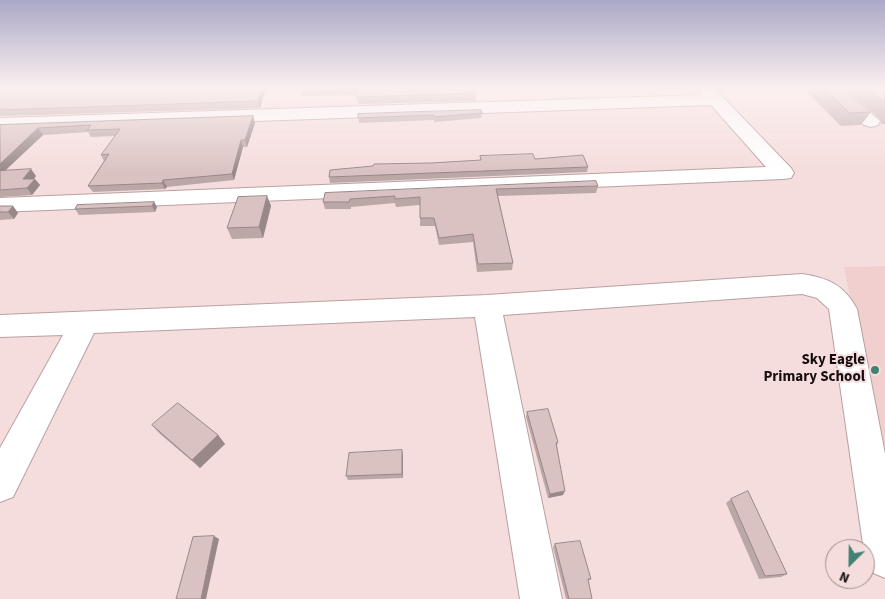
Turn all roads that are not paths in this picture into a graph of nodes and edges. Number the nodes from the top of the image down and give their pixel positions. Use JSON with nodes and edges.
{"nodes":[{"id":1,"x":191,"y":116,"type":"edge"},
{"id":2,"x":731,"y":116,"type":"edge"},
{"id":3,"x":865,"y":116,"type":"edge"},
{"id":4,"x":871,"y":121,"type":"edge"},
{"id":5,"x":0,"y":124,"type":"edge"},
{"id":6,"x":0,"y":205,"type":"edge"},
{"id":7,"x":487,"y":306,"type":"junction"},
{"id":8,"x":85,"y":322,"type":"junction"},
{"id":9,"x":0,"y":326,"type":"edge"},
{"id":10,"x":0,"y":484,"type":"edge"},
{"id":11,"x":885,"y":558,"type":"edge"},
{"id":12,"x":541,"y":599,"type":"edge"}],
"edges":[{"from":1,"to":5,"type":"street"},
{"from":2,"to":6,"type":"street"},
{"from":3,"to":4,"type":"street"},
{"from":7,"to":8,"type":"street"},
{"from":7,"to":11,"type":"street"},
{"from":7,"to":12,"type":"street"},
{"from":8,"to":9,"type":"street"},
{"from":8,"to":10,"type":"street"}]}
